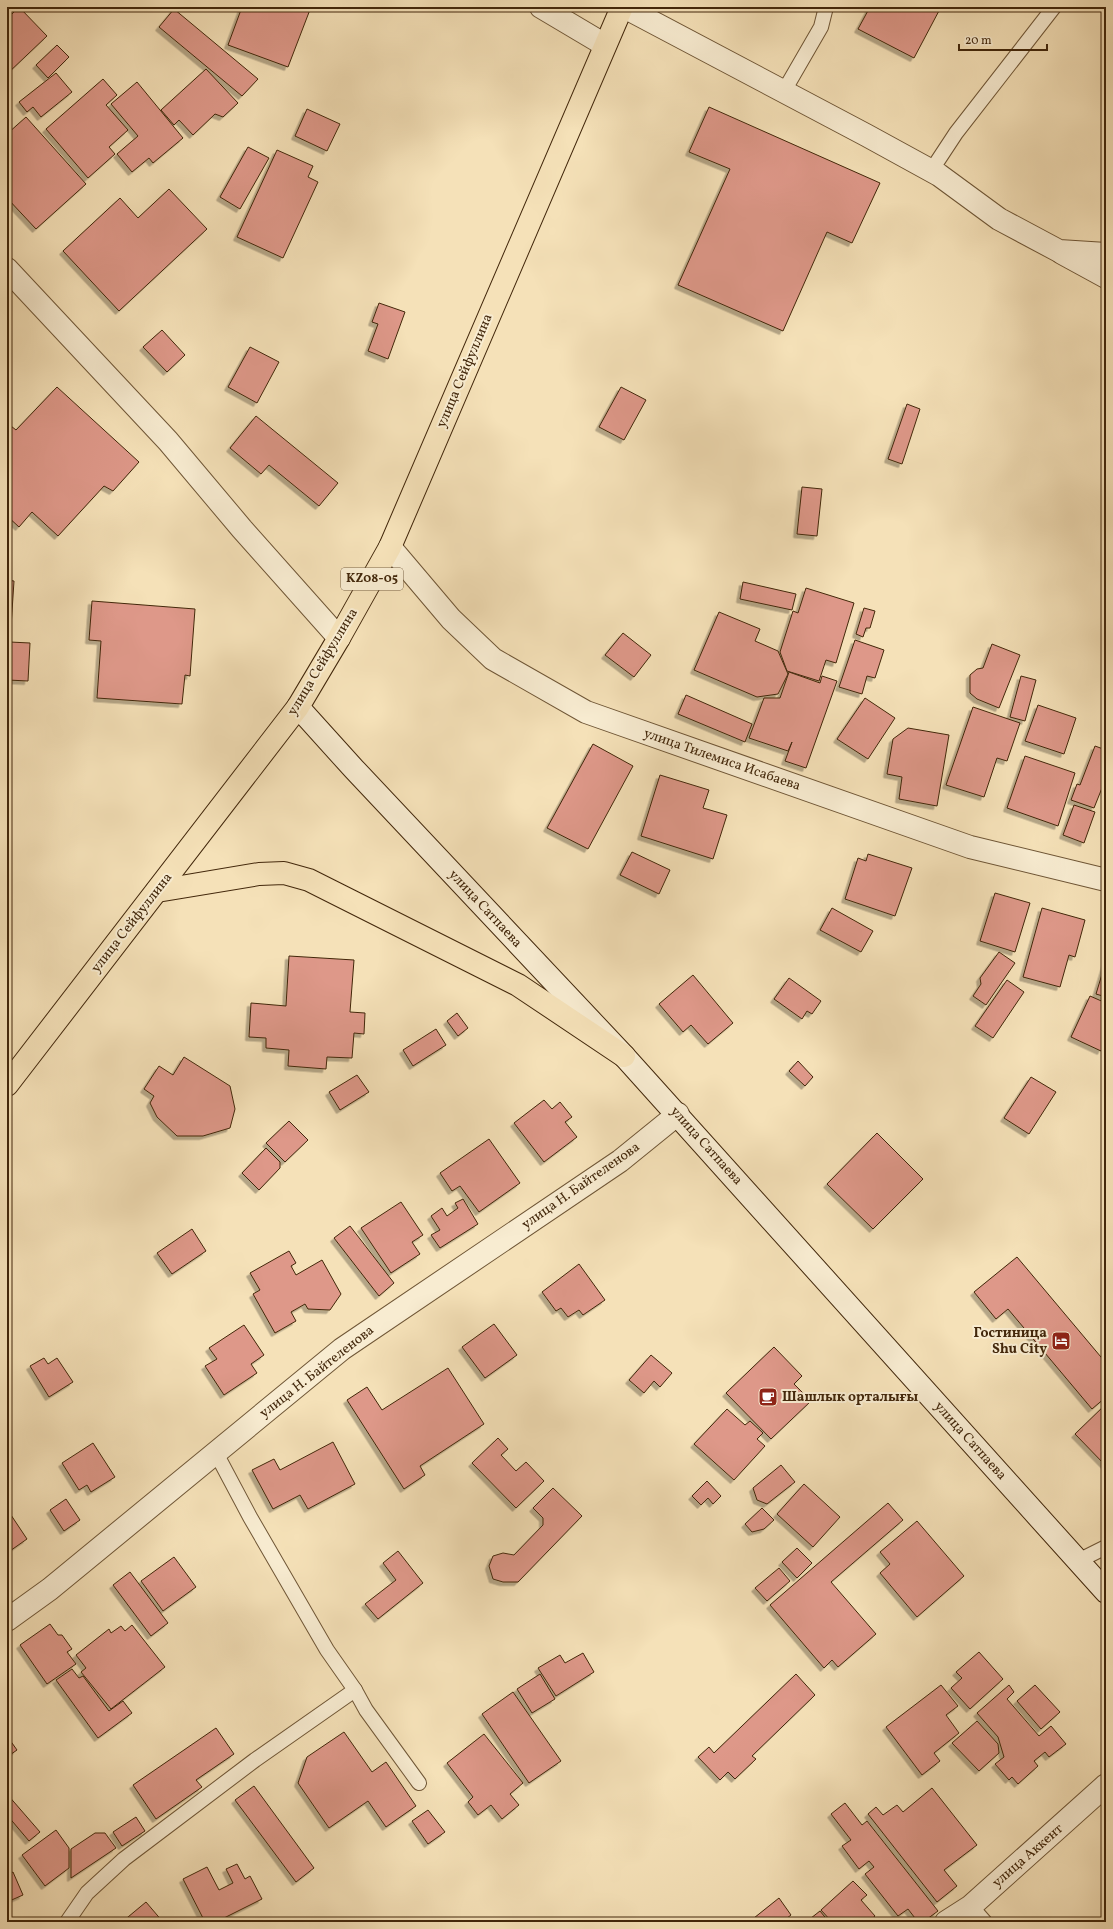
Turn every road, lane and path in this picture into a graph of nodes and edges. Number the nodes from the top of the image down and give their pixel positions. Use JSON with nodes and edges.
{"nodes":[{"id":1,"x":541,"y":7,"type":"edge"},
{"id":2,"x":623,"y":7,"type":"edge"},
{"id":3,"x":826,"y":7,"type":"edge"},
{"id":4,"x":1054,"y":7,"type":"edge"},
{"id":5,"x":606,"y":45,"type":"junction"},
{"id":6,"x":784,"y":91,"type":"junction"},
{"id":7,"x":931,"y":171,"type":"junction"},
{"id":8,"x":1059,"y":251,"type":"junction"},
{"id":9,"x":1106,"y":254,"type":"edge"},
{"id":10,"x":7,"y":269,"type":"edge"},
{"id":11,"x":1106,"y":277,"type":"edge"},
{"id":12,"x":390,"y":547,"type":"junction"},
{"id":13,"x":339,"y":638,"type":"junction"},
{"id":14,"x":298,"y":707,"type":"junction"},
{"id":15,"x":1106,"y":880,"type":"edge"},
{"id":16,"x":157,"y":891,"type":"junction"},
{"id":17,"x":624,"y":1056,"type":"junction"},
{"id":18,"x":7,"y":1085,"type":"edge"},
{"id":19,"x":678,"y":1114,"type":"junction"},
{"id":20,"x":216,"y":1453,"type":"junction"},
{"id":21,"x":1106,"y":1547,"type":"edge"},
{"id":22,"x":1078,"y":1560,"type":"junction"},
{"id":23,"x":1106,"y":1592,"type":"edge"},
{"id":24,"x":7,"y":1620,"type":"edge"},
{"id":25,"x":355,"y":1690,"type":"junction"},
{"id":26,"x":419,"y":1782,"type":"dead end"},
{"id":27,"x":1106,"y":1785,"type":"edge"},
{"id":28,"x":978,"y":1914,"type":"edge"},
{"id":29,"x":67,"y":1922,"type":"edge"},
{"id":30,"x":946,"y":1922,"type":"edge"}],
"edges":[{"from":1,"to":5,"type":"street"},
{"from":2,"to":5,"type":"main road","name":"улица Сейфуллина","number":"KZ08-05"},
{"from":2,"to":6,"type":"street"},
{"from":3,"to":6,"type":"lane"},
{"from":4,"to":7,"type":"lane"},
{"from":5,"to":12,"type":"main road","name":"улица Сейфуллина","number":"KZ08-05"},
{"from":6,"to":7,"type":"street"},
{"from":7,"to":8,"type":"street"},
{"from":8,"to":9,"type":"street"},
{"from":8,"to":11,"type":"street"},
{"from":10,"to":13,"type":"street"},
{"from":12,"to":13,"type":"main road","name":"улица Сейфуллина","number":"KZ08-05"},
{"from":12,"to":15,"type":"street","name":"улица Тилемиса Исабаева"},
{"from":13,"to":14,"type":"main road","name":"улица Сейфуллина","number":"KZ08-05"},
{"from":14,"to":16,"type":"main road","name":"улица Сейфуллина","number":"KZ08-05"},
{"from":14,"to":17,"type":"street","name":"улица Сатпаева"},
{"from":16,"to":17,"type":"main road"},
{"from":16,"to":18,"type":"main road","name":"улица Сейфуллина","number":"KZ08-05"},
{"from":17,"to":19,"type":"street","name":"улица Сатпаева"},
{"from":19,"to":20,"type":"street","name":"улица Н. Байтеленова"},
{"from":19,"to":22,"type":"street","name":"улица Сатпаева"},
{"from":20,"to":24,"type":"street","name":"улица Н. Байтеленова"},
{"from":20,"to":25,"type":"lane"},
{"from":21,"to":22,"type":"lane"},
{"from":22,"to":23,"type":"street","name":"улица Сатпаева"},
{"from":25,"to":26,"type":"lane"},
{"from":25,"to":29,"type":"lane"},
{"from":27,"to":28,"type":"street","name":"улица Аккент"},
{"from":28,"to":30,"type":"street","name":"улица Аккент"}]}
